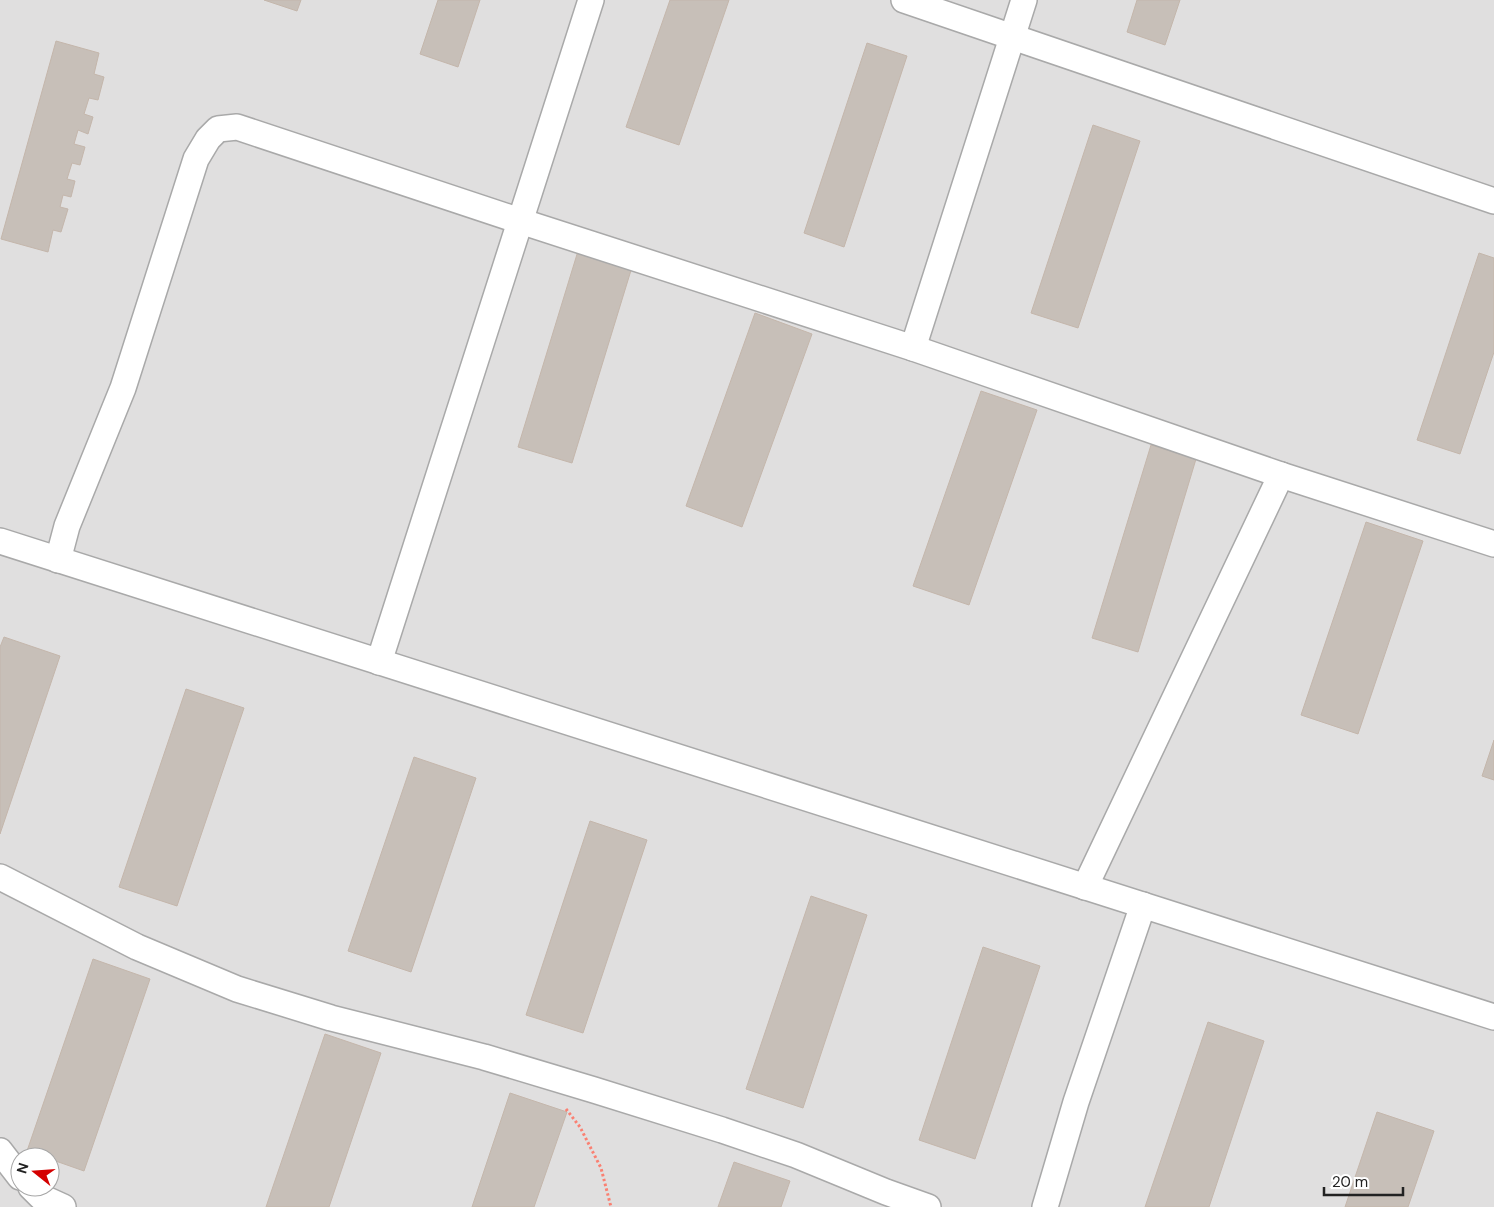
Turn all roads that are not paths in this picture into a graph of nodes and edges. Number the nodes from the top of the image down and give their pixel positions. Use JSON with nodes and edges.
{"nodes":[{"id":1,"x":591,"y":0,"type":"edge"},
{"id":2,"x":904,"y":0,"type":"edge"},
{"id":3,"x":1024,"y":0,"type":"edge"},
{"id":4,"x":1012,"y":36,"type":"junction"},
{"id":5,"x":1494,"y":201,"type":"edge"},
{"id":6,"x":520,"y":221,"type":"junction"},
{"id":7,"x":913,"y":348,"type":"junction"},
{"id":8,"x":1281,"y":475,"type":"junction"},
{"id":9,"x":0,"y":541,"type":"edge"},
{"id":10,"x":1494,"y":544,"type":"edge"},
{"id":11,"x":58,"y":560,"type":"junction"},
{"id":12,"x":379,"y":662,"type":"junction"},
{"id":13,"x":0,"y":877,"type":"edge"},
{"id":14,"x":1085,"y":887,"type":"junction"},
{"id":15,"x":1143,"y":905,"type":"junction"},
{"id":16,"x":1494,"y":1017,"type":"edge"},
{"id":17,"x":0,"y":1151,"type":"edge"},
{"id":18,"x":10,"y":1164,"type":"edge"},
{"id":19,"x":41,"y":1197,"type":"edge"},
{"id":20,"x":63,"y":1207,"type":"edge"},
{"id":21,"x":928,"y":1207,"type":"edge"},
{"id":22,"x":1045,"y":1207,"type":"edge"}],
"edges":[{"from":1,"to":6,"type":"street"},
{"from":2,"to":4,"type":"street"},
{"from":3,"to":4,"type":"street"},
{"from":4,"to":5,"type":"street"},
{"from":4,"to":7,"type":"street"},
{"from":6,"to":7,"type":"street"},
{"from":6,"to":11,"type":"street"},
{"from":6,"to":12,"type":"street"},
{"from":7,"to":8,"type":"street"},
{"from":8,"to":10,"type":"street"},
{"from":8,"to":14,"type":"street"},
{"from":9,"to":11,"type":"street"},
{"from":11,"to":12,"type":"street"},
{"from":12,"to":14,"type":"street"},
{"from":13,"to":21,"type":"street"},
{"from":14,"to":15,"type":"street"},
{"from":15,"to":16,"type":"street"},
{"from":15,"to":22,"type":"street"},
{"from":17,"to":18,"type":"street"},
{"from":19,"to":20,"type":"street"}]}
